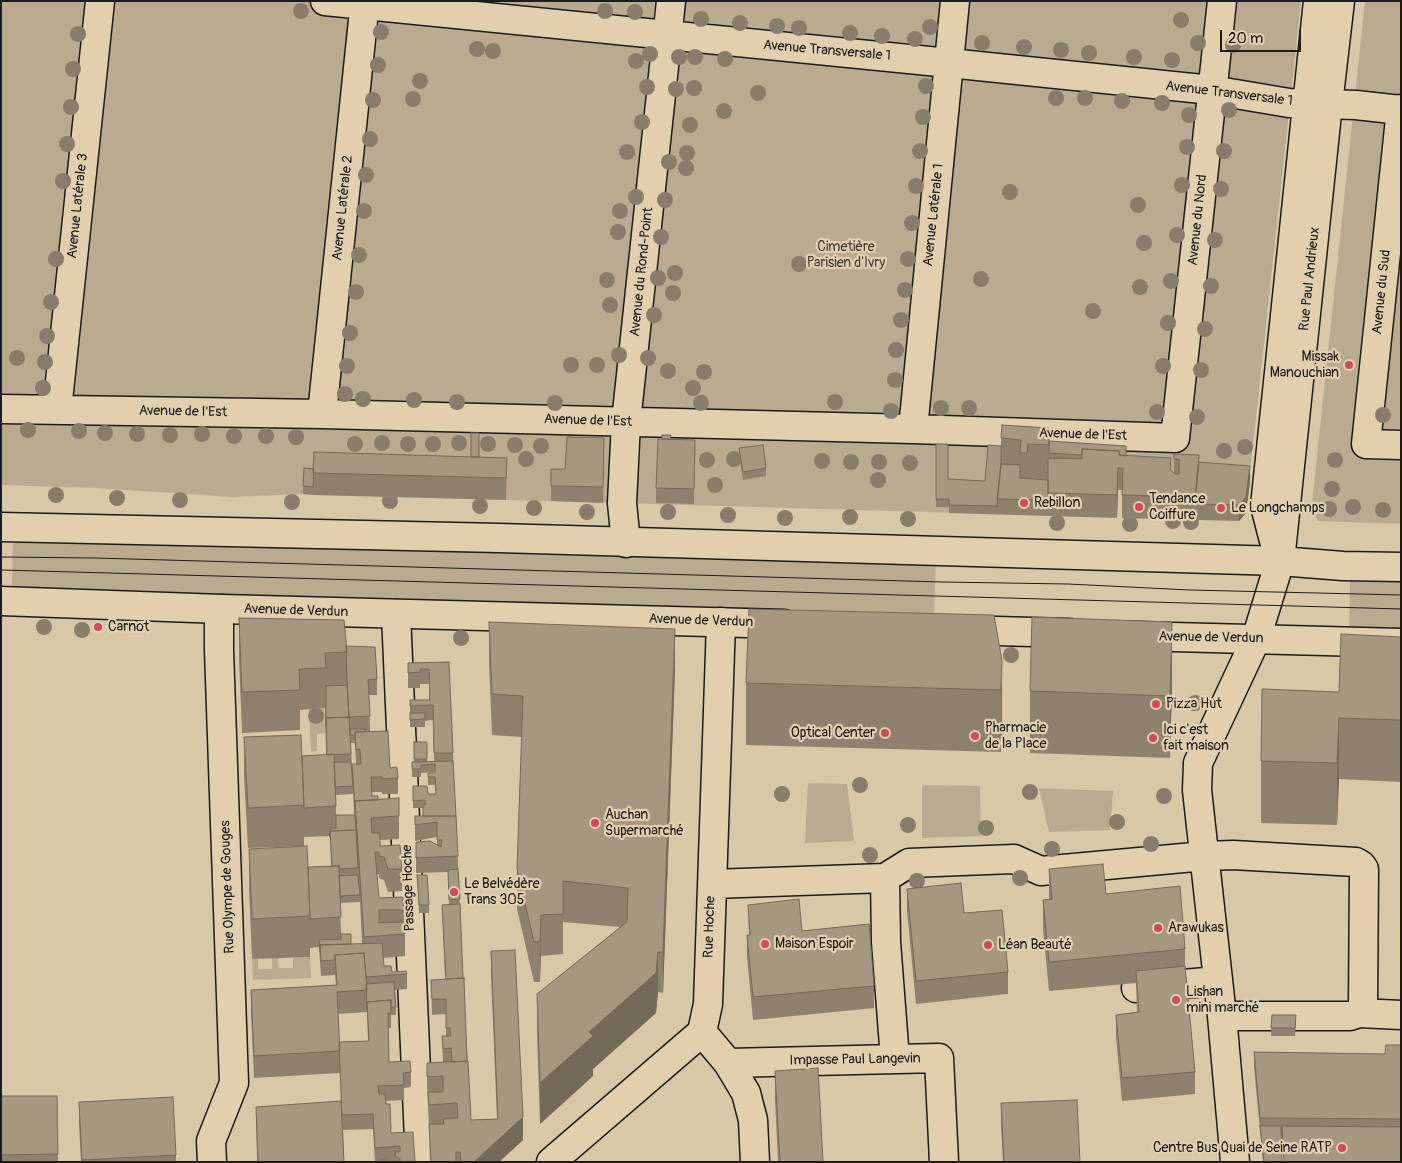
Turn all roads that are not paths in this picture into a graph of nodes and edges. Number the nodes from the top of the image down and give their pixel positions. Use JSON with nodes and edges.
{"nodes":[{"id":1,"x":100,"y":1,"type":"edge"},
{"id":2,"x":325,"y":1,"type":"edge"},
{"id":3,"x":671,"y":1,"type":"edge"},
{"id":4,"x":954,"y":1,"type":"edge"},
{"id":5,"x":1222,"y":1,"type":"edge"},
{"id":6,"x":1318,"y":1,"type":"edge"},
{"id":7,"x":1340,"y":1,"type":"edge"},
{"id":8,"x":365,"y":3,"type":"edge"},
{"id":9,"x":668,"y":36,"type":"junction"},
{"id":10,"x":949,"y":63,"type":"junction"},
{"id":11,"x":1212,"y":90,"type":"junction"},
{"id":12,"x":1317,"y":104,"type":"junction"},
{"id":13,"x":1401,"y":110,"type":"edge"},
{"id":14,"x":1,"y":409,"type":"edge"},
{"id":15,"x":56,"y":410,"type":"junction"},
{"id":16,"x":322,"y":414,"type":"junction"},
{"id":17,"x":626,"y":422,"type":"junction"},
{"id":18,"x":913,"y":429,"type":"junction"},
{"id":19,"x":1175,"y":438,"type":"joint"},
{"id":20,"x":1401,"y":445,"type":"edge"},
{"id":21,"x":1,"y":527,"type":"edge"},
{"id":22,"x":626,"y":543,"type":"junction"},
{"id":23,"x":1280,"y":561,"type":"junction"},
{"id":24,"x":1401,"y":567,"type":"edge"},
{"id":25,"x":1,"y":601,"type":"edge"},
{"id":26,"x":222,"y":609,"type":"junction"},
{"id":27,"x":396,"y":614,"type":"junction"},
{"id":28,"x":721,"y":622,"type":"junction"},
{"id":29,"x":807,"y":625,"type":"edge"},
{"id":30,"x":940,"y":629,"type":"edge"},
{"id":31,"x":1256,"y":639,"type":"junction"},
{"id":32,"x":1401,"y":643,"type":"edge"},
{"id":33,"x":1205,"y":856,"type":"junction"},
{"id":34,"x":885,"y":878,"type":"junction"},
{"id":35,"x":712,"y":884,"type":"junction"},
{"id":36,"x":1218,"y":981,"type":"junction"},
{"id":37,"x":1136,"y":988,"type":"edge"},
{"id":38,"x":1359,"y":1013,"type":"junction"},
{"id":39,"x":1401,"y":1015,"type":"edge"},
{"id":40,"x":1222,"y":1016,"type":"junction"},
{"id":41,"x":702,"y":1032,"type":"junction"},
{"id":42,"x":895,"y":1059,"type":"junction"},
{"id":43,"x":728,"y":1063,"type":"junction"},
{"id":44,"x":212,"y":1162,"type":"edge"},
{"id":45,"x":420,"y":1162,"type":"edge"},
{"id":46,"x":551,"y":1162,"type":"edge"},
{"id":47,"x":755,"y":1162,"type":"edge"},
{"id":48,"x":944,"y":1162,"type":"edge"},
{"id":49,"x":1235,"y":1162,"type":"edge"}],
"edges":[{"from":1,"to":15,"type":"main road","name":"Avenue Latérale 3"},
{"from":2,"to":8,"type":"main road","name":"Avenue Transversale 1"},
{"from":3,"to":9,"type":"main road","name":"Avenue du Rond-Point"},
{"from":4,"to":10,"type":"main road","name":"Avenue Latérale 1"},
{"from":5,"to":11,"type":"main road","name":"Avenue du Nord"},
{"from":6,"to":12,"type":"main road","name":"Rue Paul Andrieux"},
{"from":7,"to":12,"type":"main road","name":"Rue Paul Andrieux"},
{"from":8,"to":9,"type":"main road","name":"Avenue Transversale 1"},
{"from":8,"to":16,"type":"main road","name":"Avenue Latérale 2"},
{"from":9,"to":10,"type":"main road","name":"Avenue Transversale 1"},
{"from":9,"to":17,"type":"main road","name":"Avenue du Rond-Point"},
{"from":10,"to":11,"type":"main road","name":"Avenue Transversale 1"},
{"from":10,"to":18,"type":"main road","name":"Avenue Latérale 1"},
{"from":11,"to":12,"type":"main road","name":"Avenue Transversale 1"},
{"from":11,"to":19,"type":"main road","name":"Avenue du Nord"},
{"from":12,"to":13,"type":"main road","name":"Avenue Transversale 1"},
{"from":12,"to":23,"type":"main road","name":"Rue Paul Andrieux"},
{"from":13,"to":20,"type":"main road","name":"Avenue du Sud"},
{"from":14,"to":15,"type":"main road","name":"Avenue de l'Est"},
{"from":15,"to":16,"type":"main road","name":"Avenue de l'Est"},
{"from":16,"to":17,"type":"main road","name":"Avenue de l'Est"},
{"from":17,"to":18,"type":"main road","name":"Avenue de l'Est"},
{"from":17,"to":22,"type":"main road","name":"Avenue du Rond-Point"},
{"from":18,"to":19,"type":"main road","name":"Avenue de l'Est"},
{"from":21,"to":22,"type":"main road"},
{"from":22,"to":23,"type":"main road"},
{"from":23,"to":24,"type":"main road"},
{"from":23,"to":31,"type":"main road","name":"Rue Paul Andrieux"},
{"from":25,"to":26,"type":"main road","name":"Avenue de Verdun"},
{"from":26,"to":27,"type":"main road","name":"Avenue de Verdun"},
{"from":26,"to":44,"type":"main road","name":"Rue Olympe de Gouges"},
{"from":27,"to":28,"type":"main road","name":"Avenue de Verdun"},
{"from":27,"to":45,"type":"main road","name":"Passage Hoche"},
{"from":28,"to":29,"type":"main road","name":"Avenue de Verdun"},
{"from":28,"to":35,"type":"main road","name":"Rue Hoche"},
{"from":30,"to":31,"type":"main road","name":"Avenue de Verdun"},
{"from":31,"to":32,"type":"main road","name":"Avenue de Verdun"},
{"from":31,"to":33,"type":"main road","name":"Rue Paul Andrieux"},
{"from":33,"to":34,"type":"main road"},
{"from":33,"to":36,"type":"main road","name":"Rue Paul Andrieux"},
{"from":33,"to":38,"type":"main road"},
{"from":34,"to":35,"type":"main road"},
{"from":34,"to":42,"type":"main road"},
{"from":35,"to":41,"type":"main road","name":"Rue Hoche"},
{"from":36,"to":37,"type":"main road"},
{"from":36,"to":40,"type":"main road","name":"Rue Paul Andrieux"},
{"from":38,"to":39,"type":"main road"},
{"from":38,"to":40,"type":"main road"},
{"from":40,"to":49,"type":"main road","name":"Rue Paul Andrieux"},
{"from":41,"to":43,"type":"main road"},
{"from":41,"to":46,"type":"main road"},
{"from":42,"to":43,"type":"main road","name":"Impasse Paul Langevin"},
{"from":42,"to":48,"type":"main road","name":"Impasse Paul Langevin"},
{"from":43,"to":47,"type":"main road"}]}
